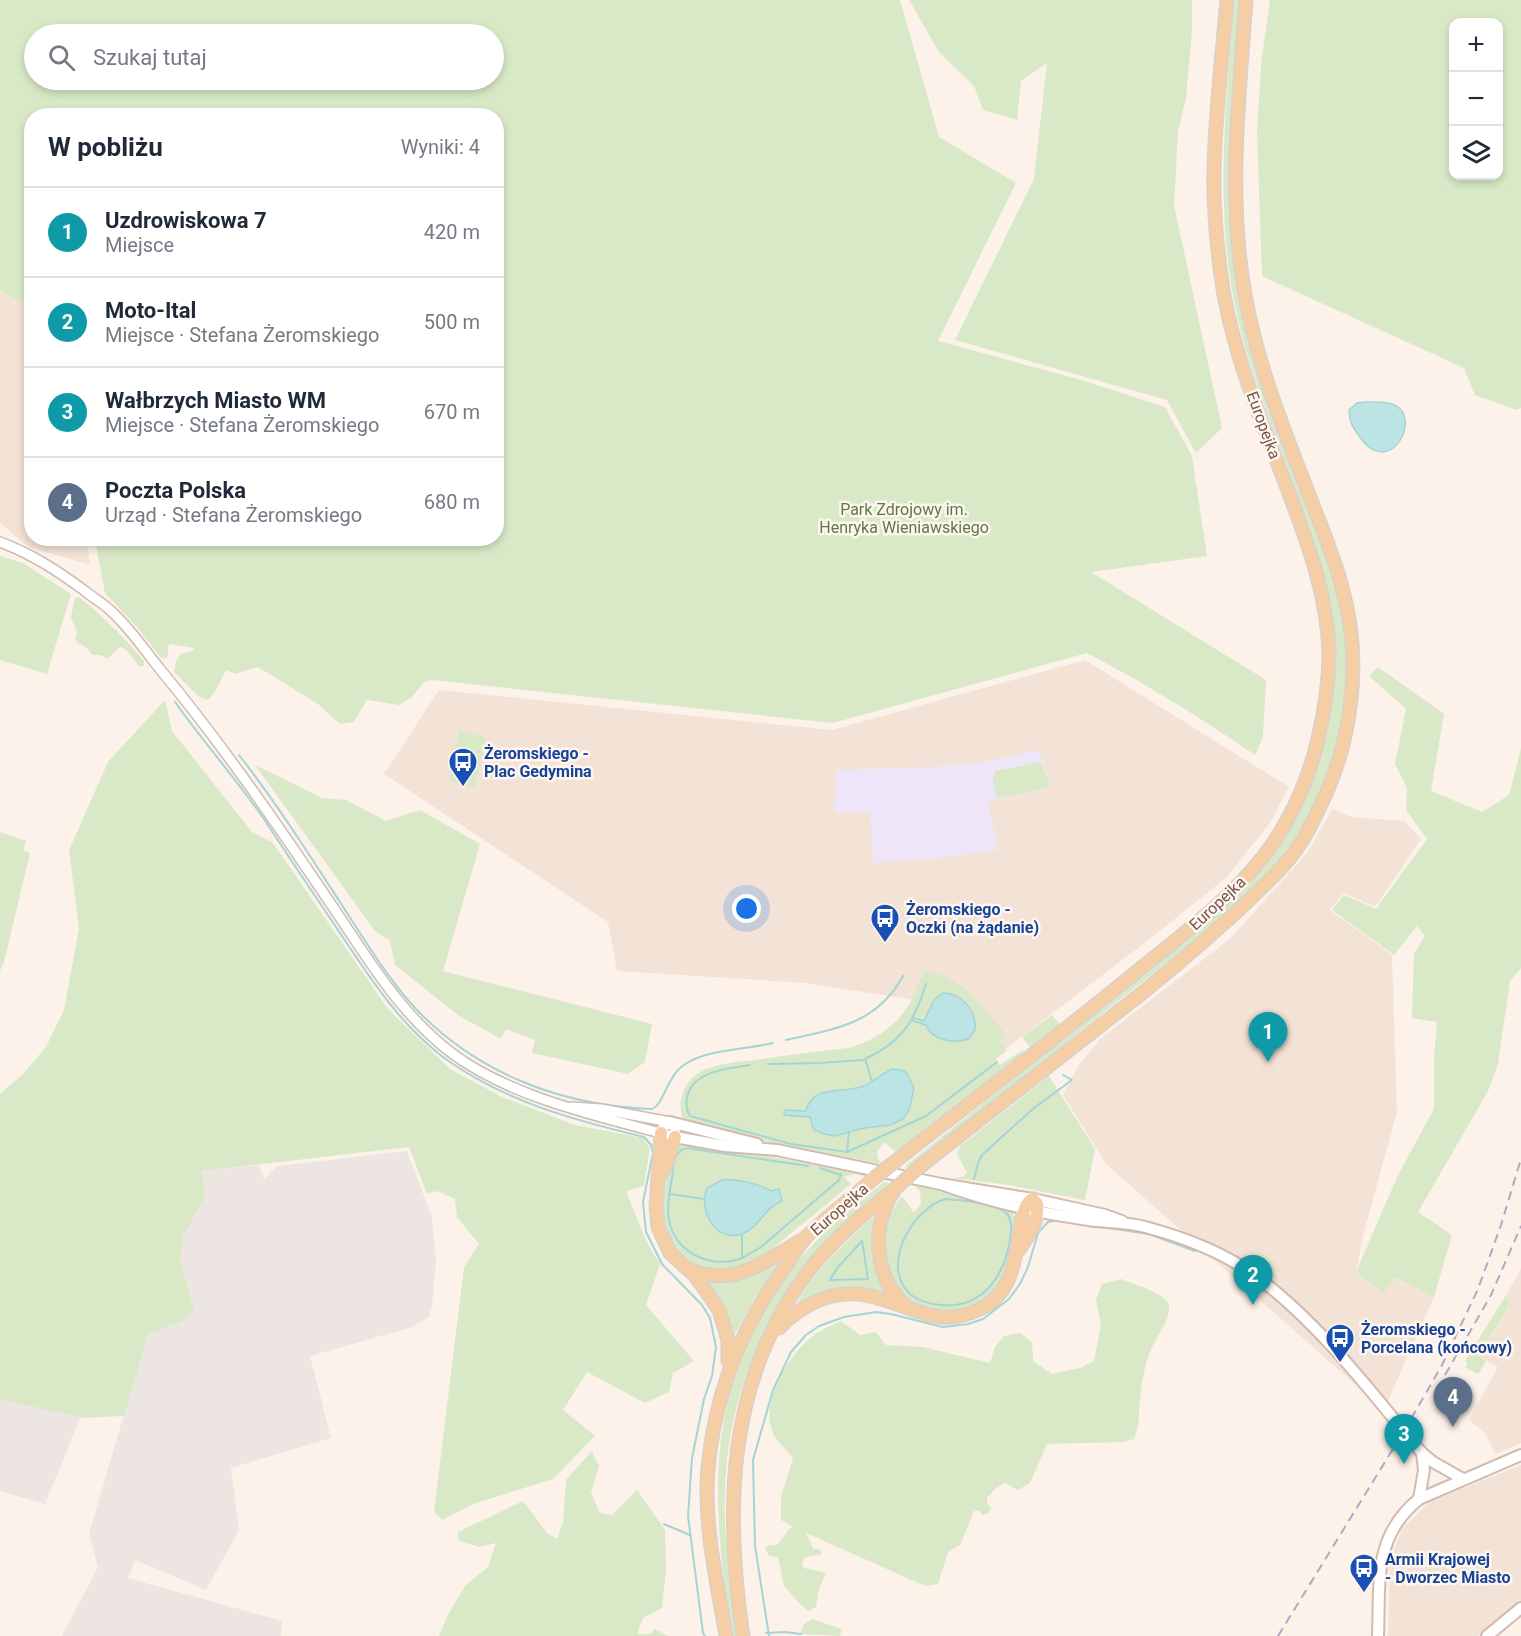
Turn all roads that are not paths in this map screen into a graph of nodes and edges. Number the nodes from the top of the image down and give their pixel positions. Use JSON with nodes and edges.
{"nodes":[{"id":1,"x":1227,"y":0,"type":"edge"},
{"id":2,"x":1246,"y":0,"type":"edge"},
{"id":3,"x":0,"y":542,"type":"edge"},
{"id":4,"x":572,"y":1107,"type":"junction"},
{"id":5,"x":670,"y":1122,"type":"junction"},
{"id":6,"x":661,"y":1134,"type":"junction"},
{"id":7,"x":675,"y":1137,"type":"junction"},
{"id":8,"x":777,"y":1150,"type":"junction"},
{"id":9,"x":658,"y":1178,"type":"junction"},
{"id":10,"x":899,"y":1185,"type":"junction"},
{"id":11,"x":1028,"y":1204,"type":"junction"},
{"id":12,"x":1037,"y":1211,"type":"junction"},
{"id":13,"x":1131,"y":1224,"type":"junction"},
{"id":14,"x":807,"y":1237,"type":"junction"},
{"id":15,"x":1018,"y":1251,"type":"junction"},
{"id":16,"x":683,"y":1266,"type":"junction"},
{"id":17,"x":910,"y":1310,"type":"junction"},
{"id":18,"x":769,"y":1338,"type":"junction"},
{"id":19,"x":726,"y":1377,"type":"junction"},
{"id":20,"x":1422,"y":1453,"type":"junction"},
{"id":21,"x":1521,"y":1455,"type":"edge"},
{"id":22,"x":1462,"y":1479,"type":"junction"},
{"id":23,"x":1419,"y":1499,"type":"junction"},
{"id":24,"x":1521,"y":1608,"type":"edge"},
{"id":25,"x":726,"y":1636,"type":"edge"},
{"id":26,"x":743,"y":1636,"type":"edge"},
{"id":27,"x":1378,"y":1636,"type":"edge"},
{"id":28,"x":1487,"y":1636,"type":"edge"}],
"edges":[{"from":1,"to":14,"type":"main road","name":"Europejka","bridge":true},
{"from":2,"to":10,"type":"main road","name":"Europejka","bridge":true},
{"from":3,"to":4,"type":"street"},
{"from":4,"to":5,"type":"street"},
{"from":4,"to":6,"type":"street"},
{"from":5,"to":6,"type":"main road"},
{"from":5,"to":7,"type":"street"},
{"from":5,"to":8,"type":"main road"},
{"from":6,"to":7,"type":"street"},
{"from":6,"to":9,"type":"main road"},
{"from":7,"to":8,"type":"main road"},
{"from":7,"to":9,"type":"main road"},
{"from":8,"to":11,"type":"main road"},
{"from":9,"to":16,"type":"main road"},
{"from":10,"to":17,"type":"main road"},
{"from":10,"to":18,"type":"main road","name":"Europejka"},
{"from":11,"to":12,"type":"main road"},
{"from":11,"to":13,"type":"main road"},
{"from":11,"to":15,"type":"main road"},
{"from":12,"to":13,"type":"main road"},
{"from":12,"to":15,"type":"main road"},
{"from":13,"to":20,"type":"main road"},
{"from":14,"to":16,"type":"main road"},
{"from":14,"to":19,"type":"main road","name":"Europejka"},
{"from":15,"to":17,"type":"main road"},
{"from":16,"to":19,"type":"main road"},
{"from":17,"to":18,"type":"main road"},
{"from":18,"to":26,"type":"main road","name":"Europejka"},
{"from":19,"to":25,"type":"main road","name":"Europejka"},
{"from":20,"to":22,"type":"main road"},
{"from":20,"to":23,"type":"main road"},
{"from":21,"to":22,"type":"main road"},
{"from":22,"to":23,"type":"main road"},
{"from":23,"to":27,"type":"main road"},
{"from":24,"to":28,"type":"main road"}]}
